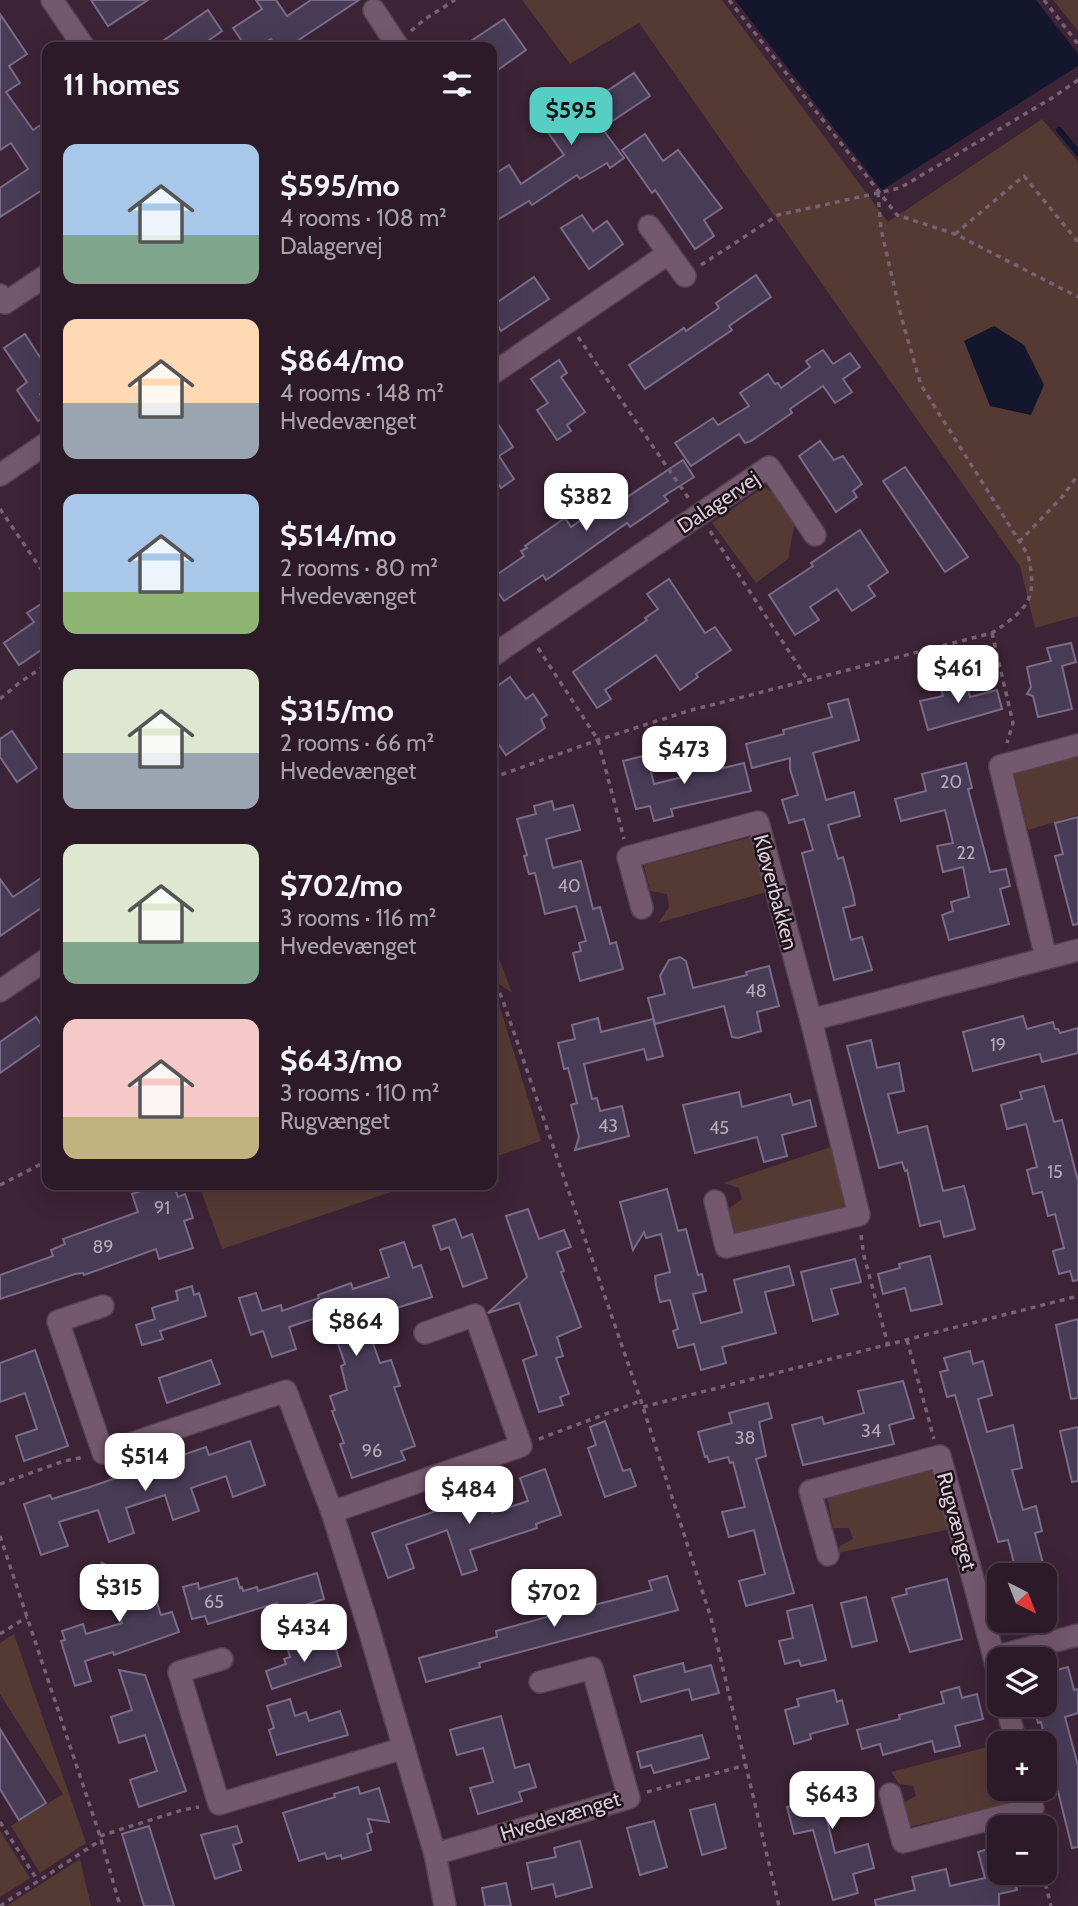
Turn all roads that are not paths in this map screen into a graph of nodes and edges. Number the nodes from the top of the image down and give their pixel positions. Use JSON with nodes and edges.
{"nodes":[{"id":1,"x":52,"y":0,"type":"edge"},
{"id":2,"x":374,"y":10,"type":"dead end"},
{"id":3,"x":81,"y":42,"type":"edge"},
{"id":4,"x":393,"y":42,"type":"edge"},
{"id":5,"x":649,"y":226,"type":"dead end"},
{"id":6,"x":669,"y":253,"type":"junction"},
{"id":7,"x":685,"y":276,"type":"road end"},
{"id":8,"x":42,"y":278,"type":"edge"},
{"id":9,"x":0,"y":295,"type":"edge"},
{"id":10,"x":497,"y":371,"type":"edge"},
{"id":11,"x":42,"y":446,"type":"edge"},
{"id":12,"x":0,"y":475,"type":"edge"},
{"id":13,"x":815,"y":534,"type":"dead end"},
{"id":14,"x":497,"y":650,"type":"edge"},
{"id":15,"x":1078,"y":746,"type":"edge"},
{"id":16,"x":642,"y":908,"type":"dead end"},
{"id":17,"x":1078,"y":950,"type":"edge"},
{"id":18,"x":1046,"y":958,"type":"junction"},
{"id":19,"x":42,"y":965,"type":"edge"},
{"id":20,"x":0,"y":991,"type":"edge"},
{"id":21,"x":811,"y":1020,"type":"junction"},
{"id":22,"x":715,"y":1201,"type":"dead end"},
{"id":23,"x":103,"y":1306,"type":"dead end"},
{"id":24,"x":425,"y":1333,"type":"dead end"},
{"id":25,"x":332,"y":1512,"type":"junction"},
{"id":26,"x":828,"y":1555,"type":"dead end"},
{"id":27,"x":1078,"y":1635,"type":"edge"},
{"id":28,"x":992,"y":1647,"type":"edge"},
{"id":29,"x":1048,"y":1647,"type":"edge"},
{"id":30,"x":222,"y":1659,"type":"dead end"},
{"id":31,"x":540,"y":1682,"type":"dead end"},
{"id":32,"x":404,"y":1748,"type":"junction"},
{"id":33,"x":890,"y":1794,"type":"dead end"},
{"id":34,"x":1033,"y":1808,"type":"edge"},
{"id":35,"x":435,"y":1854,"type":"junction"},
{"id":36,"x":445,"y":1906,"type":"edge"}],
"edges":[{"from":1,"to":3,"type":"street"},
{"from":2,"to":4,"type":"street"},
{"from":5,"to":6,"type":"street"},
{"from":6,"to":7,"type":"street"},
{"from":6,"to":10,"type":"street"},
{"from":8,"to":9,"type":"street"},
{"from":11,"to":12,"type":"street"},
{"from":13,"to":14,"type":"street","name":"Dalagervej"},
{"from":15,"to":18,"type":"street"},
{"from":16,"to":21,"type":"street","name":"Kløverbakken"},
{"from":17,"to":18,"type":"street"},
{"from":18,"to":21,"type":"street"},
{"from":19,"to":20,"type":"street"},
{"from":21,"to":22,"type":"street","name":"Kløverbakken"},
{"from":23,"to":25,"type":"street"},
{"from":24,"to":25,"type":"street"},
{"from":25,"to":32,"type":"street"},
{"from":26,"to":28,"type":"street","name":"Rugvænget"},
{"from":27,"to":29,"type":"street","name":"Rugvænget"},
{"from":30,"to":32,"type":"street"},
{"from":31,"to":35,"type":"street","name":"Hvedevænget"},
{"from":32,"to":35,"type":"street"},
{"from":33,"to":34,"type":"street"},
{"from":35,"to":36,"type":"street"}]}
